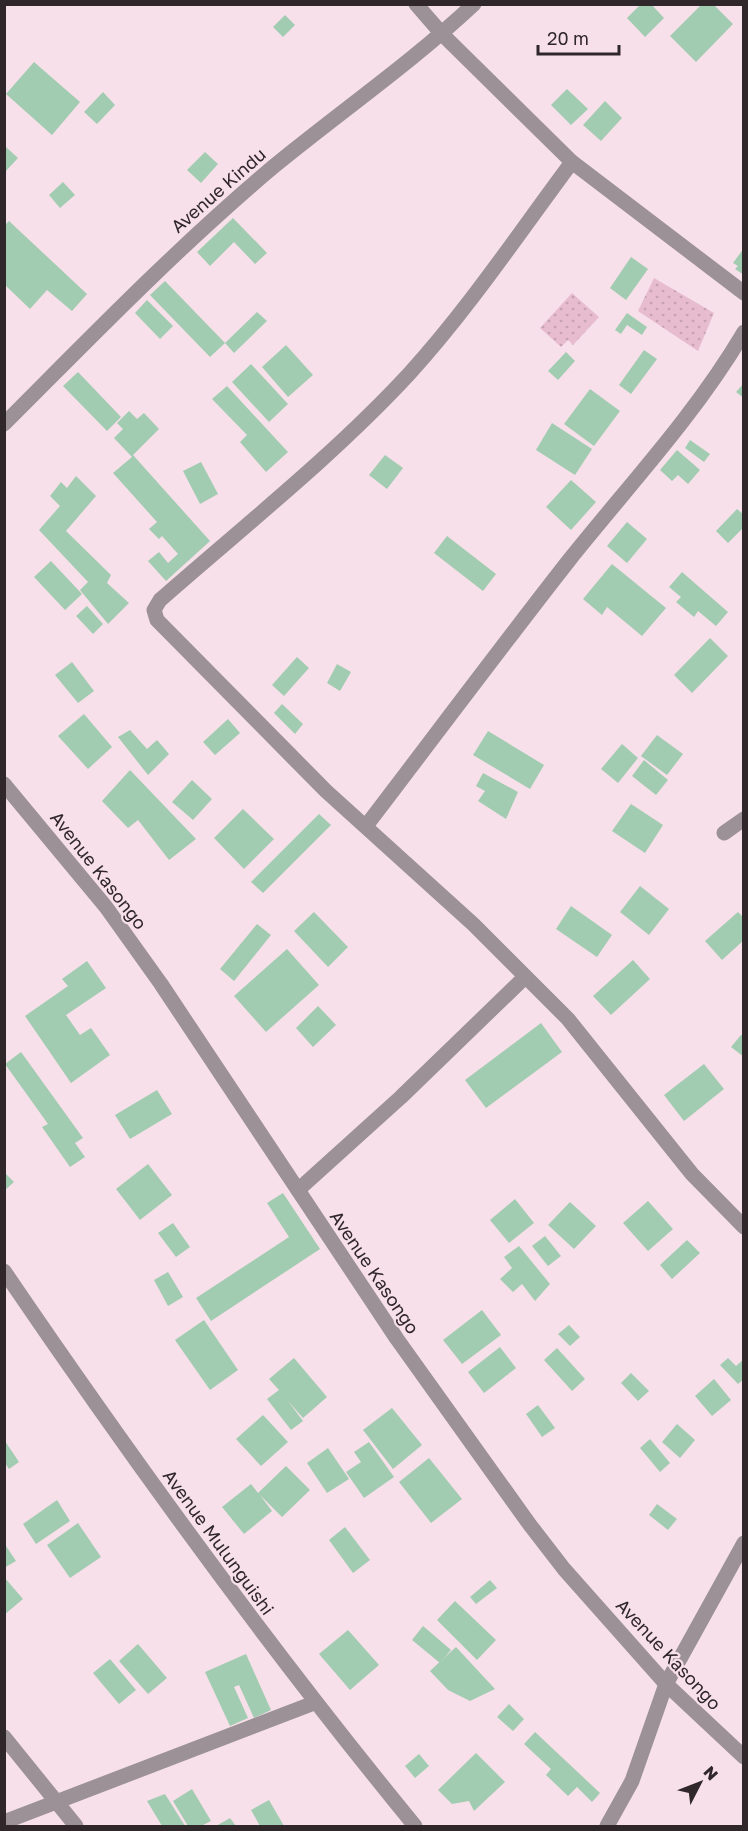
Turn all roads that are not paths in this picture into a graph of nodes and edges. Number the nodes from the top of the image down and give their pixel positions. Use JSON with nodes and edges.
{"nodes":[{"id":1,"x":416,"y":4,"type":"edge"},
{"id":2,"x":474,"y":4,"type":"edge"},
{"id":3,"x":442,"y":34,"type":"junction"},
{"id":4,"x":572,"y":162,"type":"junction"},
{"id":5,"x":744,"y":293,"type":"edge"},
{"id":6,"x":744,"y":332,"type":"edge"},
{"id":7,"x":4,"y":424,"type":"edge"},
{"id":8,"x":4,"y":784,"type":"edge"},
{"id":9,"x":744,"y":819,"type":"edge"},
{"id":10,"x":366,"y":826,"type":"junction"},
{"id":11,"x":724,"y":833,"type":"dead end"},
{"id":12,"x":525,"y":977,"type":"junction"},
{"id":13,"x":298,"y":1190,"type":"junction"},
{"id":14,"x":744,"y":1227,"type":"edge"},
{"id":15,"x":4,"y":1271,"type":"edge"},
{"id":16,"x":744,"y":1543,"type":"edge"},
{"id":17,"x":739,"y":1560,"type":"edge"},
{"id":18,"x":666,"y":1684,"type":"junction"},
{"id":19,"x":314,"y":1703,"type":"junction"},
{"id":20,"x":4,"y":1737,"type":"edge"},
{"id":21,"x":744,"y":1757,"type":"edge"},
{"id":22,"x":56,"y":1802,"type":"junction"},
{"id":23,"x":4,"y":1822,"type":"edge"},
{"id":24,"x":76,"y":1827,"type":"edge"},
{"id":25,"x":415,"y":1827,"type":"edge"},
{"id":26,"x":607,"y":1827,"type":"edge"}],
"edges":[{"from":1,"to":3,"type":"street"},
{"from":2,"to":3,"type":"street","name":"Avenue Kindu"},
{"from":3,"to":4,"type":"street"},
{"from":3,"to":7,"type":"street","name":"Avenue Kindu"},
{"from":4,"to":5,"type":"street"},
{"from":4,"to":10,"type":"street"},
{"from":6,"to":10,"type":"street"},
{"from":8,"to":13,"type":"street","name":"Avenue Kasongo"},
{"from":9,"to":11,"type":"street"},
{"from":10,"to":12,"type":"street"},
{"from":12,"to":13,"type":"street"},
{"from":12,"to":14,"type":"street"},
{"from":13,"to":18,"type":"street","name":"Avenue Kasongo"},
{"from":15,"to":19,"type":"street","name":"Avenue Mulunguishi"},
{"from":16,"to":17,"type":"street"},
{"from":17,"to":18,"type":"street"},
{"from":18,"to":21,"type":"street","name":"Avenue Kasongo"},
{"from":18,"to":26,"type":"street"},
{"from":19,"to":22,"type":"street"},
{"from":19,"to":25,"type":"street","name":"Avenue Mulunguishi"},
{"from":20,"to":22,"type":"street"},
{"from":22,"to":23,"type":"street"},
{"from":22,"to":24,"type":"street"}]}
